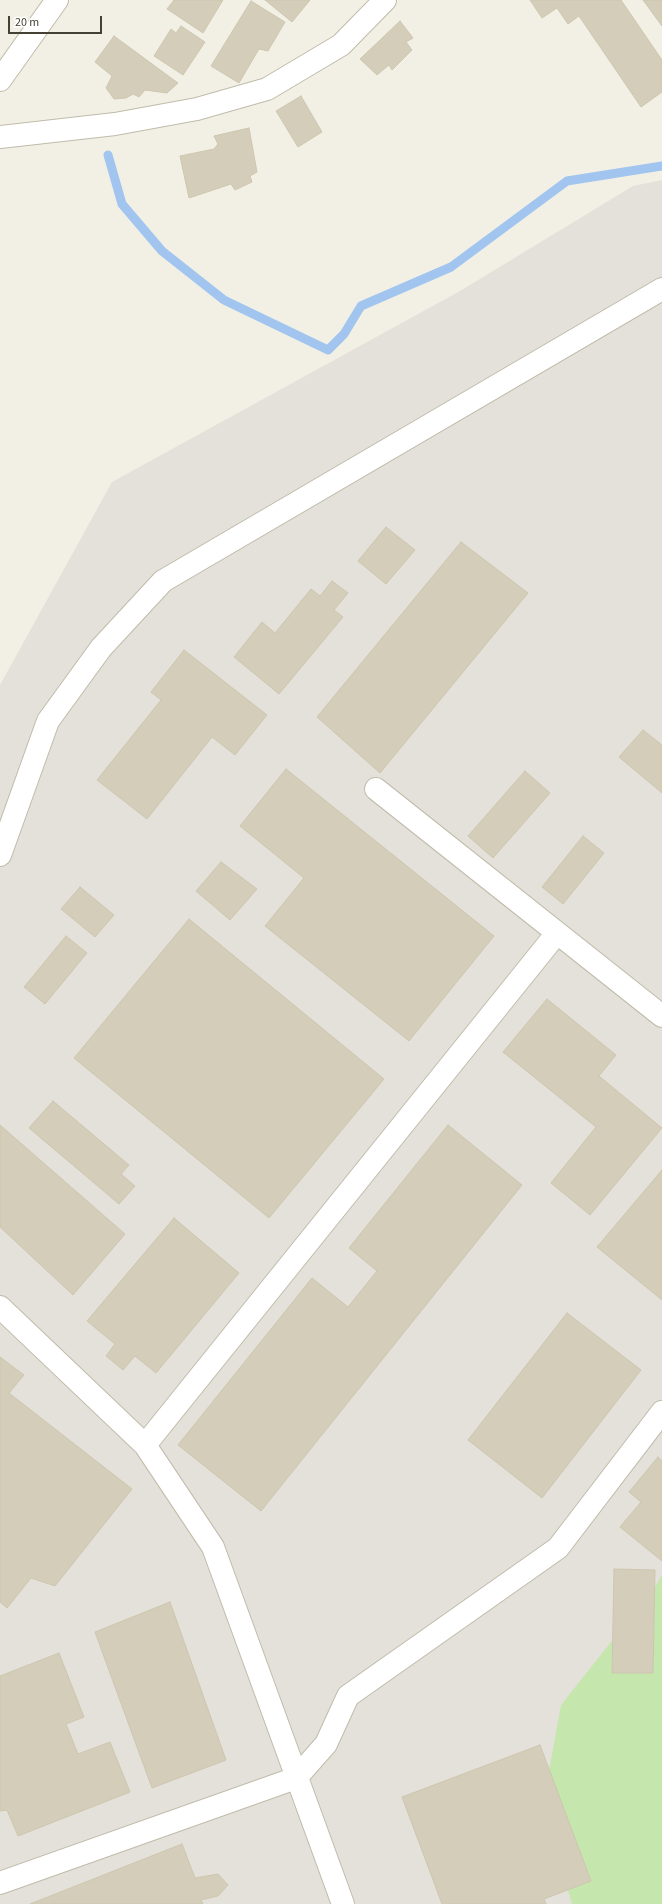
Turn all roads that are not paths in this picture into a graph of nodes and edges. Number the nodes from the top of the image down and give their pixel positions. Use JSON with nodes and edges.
{"nodes":[{"id":1,"x":57,"y":0,"type":"edge"},
{"id":2,"x":385,"y":0,"type":"edge"},
{"id":3,"x":0,"y":80,"type":"edge"},
{"id":4,"x":0,"y":137,"type":"edge"},
{"id":5,"x":662,"y":288,"type":"edge"},
{"id":6,"x":376,"y":789,"type":"dead end"},
{"id":7,"x":0,"y":855,"type":"edge"},
{"id":8,"x":557,"y":933,"type":"junction"},
{"id":9,"x":662,"y":1016,"type":"edge"},
{"id":10,"x":0,"y":1308,"type":"edge"},
{"id":11,"x":662,"y":1412,"type":"edge"},
{"id":12,"x":145,"y":1445,"type":"junction"},
{"id":13,"x":296,"y":1778,"type":"junction"},
{"id":14,"x":0,"y":1883,"type":"edge"},
{"id":15,"x":343,"y":1904,"type":"edge"}],
"edges":[{"from":1,"to":3,"type":"street"},
{"from":2,"to":4,"type":"street"},
{"from":5,"to":7,"type":"street"},
{"from":6,"to":8,"type":"street"},
{"from":8,"to":9,"type":"street"},
{"from":8,"to":12,"type":"street"},
{"from":10,"to":12,"type":"street"},
{"from":11,"to":13,"type":"street"},
{"from":12,"to":13,"type":"street"},
{"from":13,"to":14,"type":"street"},
{"from":13,"to":15,"type":"street"}]}
